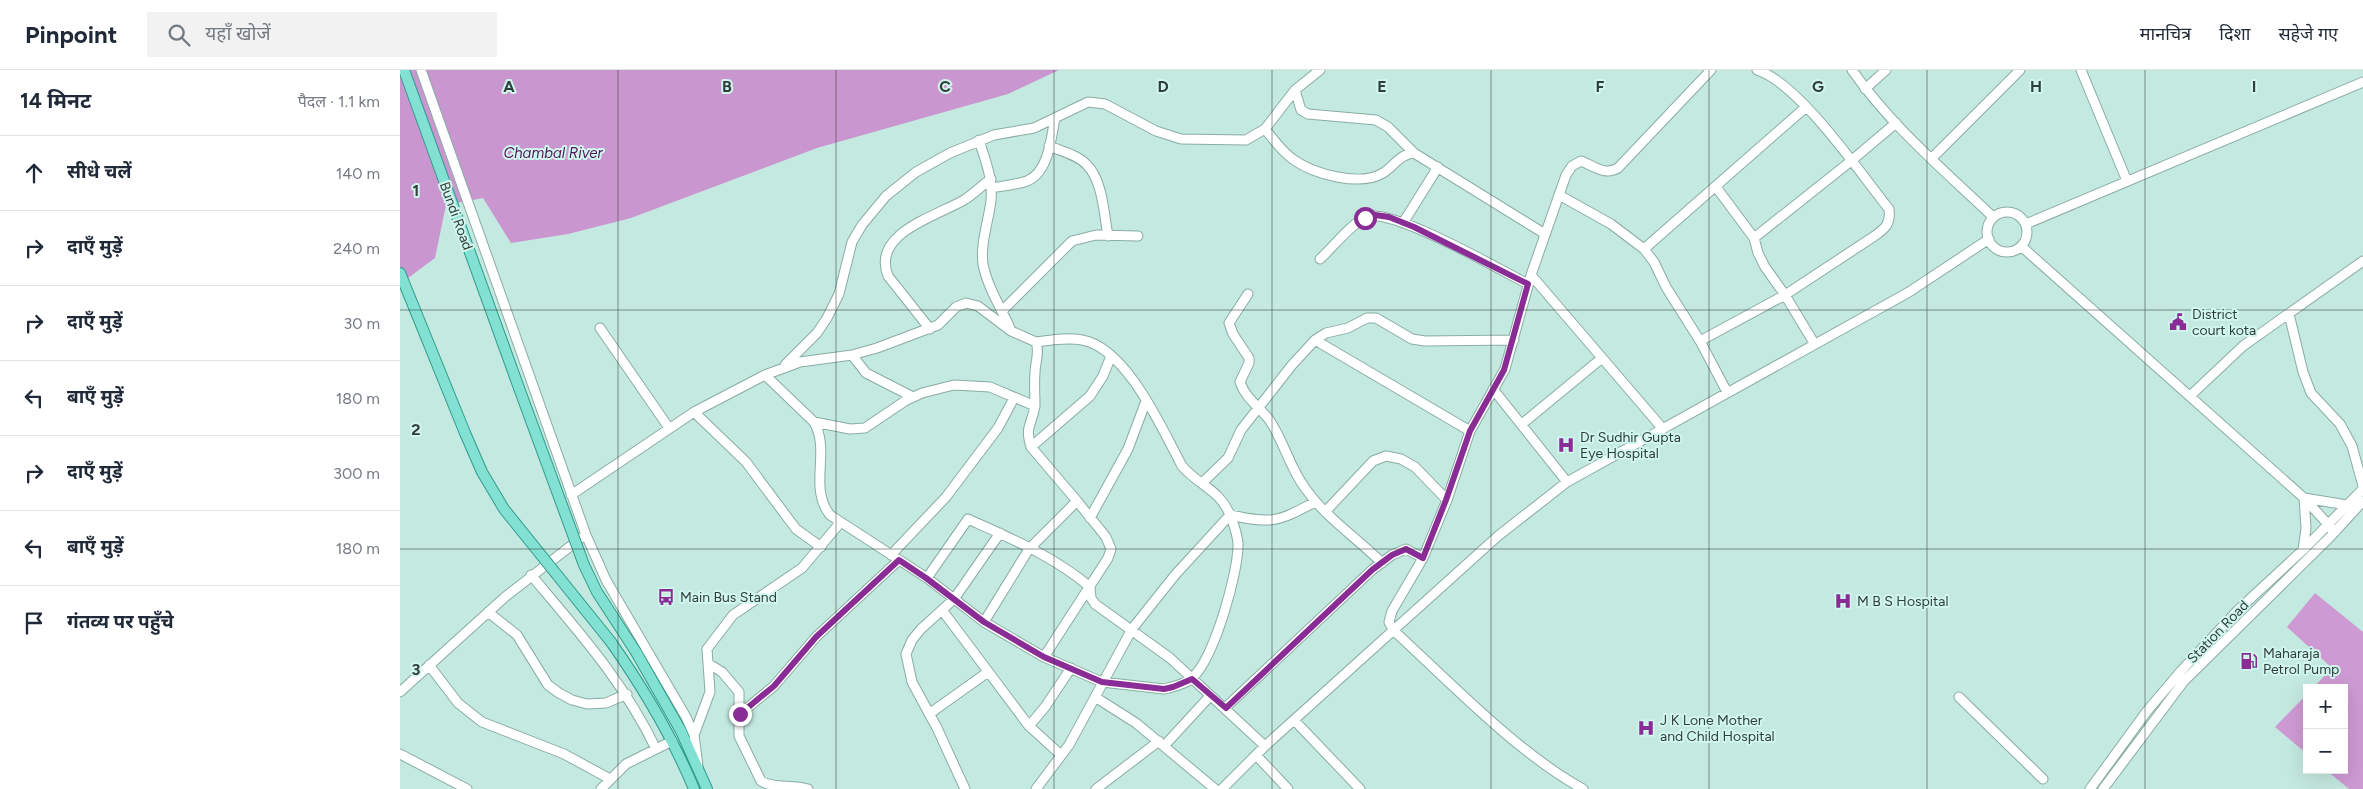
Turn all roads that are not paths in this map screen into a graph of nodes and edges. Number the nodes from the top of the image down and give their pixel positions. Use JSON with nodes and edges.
{"nodes":[{"id":1,"x":404,"y":70,"type":"edge"},
{"id":2,"x":421,"y":70,"type":"edge"},
{"id":3,"x":1320,"y":70,"type":"edge"},
{"id":4,"x":1711,"y":70,"type":"edge"},
{"id":5,"x":1757,"y":70,"type":"edge"},
{"id":6,"x":1852,"y":70,"type":"edge"},
{"id":7,"x":1886,"y":70,"type":"edge"},
{"id":8,"x":2020,"y":70,"type":"edge"},
{"id":9,"x":2081,"y":70,"type":"edge"},
{"id":10,"x":2363,"y":82,"type":"edge"},
{"id":11,"x":1865,"y":89,"type":"junction"},
{"id":12,"x":1295,"y":90,"type":"junction"},
{"id":13,"x":1806,"y":107,"type":"junction"},
{"id":14,"x":1055,"y":118,"type":"junction"},
{"id":15,"x":1896,"y":123,"type":"junction"},
{"id":16,"x":1265,"y":129,"type":"junction"},
{"id":17,"x":979,"y":140,"type":"junction"},
{"id":18,"x":1049,"y":146,"type":"junction"},
{"id":19,"x":1414,"y":153,"type":"junction"},
{"id":20,"x":1932,"y":158,"type":"junction"},
{"id":21,"x":1851,"y":162,"type":"junction"},
{"id":22,"x":1438,"y":167,"type":"junction"},
{"id":23,"x":2127,"y":180,"type":"junction"},
{"id":24,"x":991,"y":183,"type":"junction"},
{"id":25,"x":1716,"y":187,"type":"junction"},
{"id":26,"x":1559,"y":195,"type":"junction"},
{"id":27,"x":1993,"y":218,"type":"junction"},
{"id":28,"x":1403,"y":223,"type":"junction"},
{"id":29,"x":2026,"y":224,"type":"junction"},
{"id":30,"x":1545,"y":234,"type":"junction"},
{"id":31,"x":1108,"y":236,"type":"junction"},
{"id":32,"x":1138,"y":236,"type":"dead end"},
{"id":33,"x":1754,"y":238,"type":"junction"},
{"id":34,"x":1989,"y":239,"type":"junction"},
{"id":35,"x":2021,"y":246,"type":"junction"},
{"id":36,"x":1644,"y":249,"type":"junction"},
{"id":37,"x":1320,"y":258,"type":"dead end"},
{"id":38,"x":2363,"y":261,"type":"edge"},
{"id":39,"x":400,"y":273,"type":"edge"},
{"id":40,"x":1531,"y":275,"type":"junction"},
{"id":41,"x":1528,"y":284,"type":"junction"},
{"id":42,"x":1248,"y":294,"type":"dead end"},
{"id":43,"x":1785,"y":295,"type":"junction"},
{"id":44,"x":1002,"y":311,"type":"junction"},
{"id":45,"x":2289,"y":314,"type":"junction"},
{"id":46,"x":600,"y":328,"type":"dead end"},
{"id":47,"x":930,"y":329,"type":"junction"},
{"id":48,"x":1011,"y":330,"type":"junction"},
{"id":49,"x":1315,"y":340,"type":"junction"},
{"id":50,"x":1514,"y":340,"type":"junction"},
{"id":51,"x":1700,"y":340,"type":"junction"},
{"id":52,"x":1036,"y":342,"type":"junction"},
{"id":53,"x":1814,"y":343,"type":"junction"},
{"id":54,"x":852,"y":355,"type":"junction"},
{"id":55,"x":1111,"y":356,"type":"junction"},
{"id":56,"x":1602,"y":358,"type":"junction"},
{"id":57,"x":783,"y":367,"type":"junction"},
{"id":58,"x":765,"y":375,"type":"junction"},
{"id":59,"x":1493,"y":389,"type":"junction"},
{"id":60,"x":1727,"y":392,"type":"junction"},
{"id":61,"x":2190,"y":396,"type":"junction"},
{"id":62,"x":913,"y":397,"type":"junction"},
{"id":63,"x":1014,"y":398,"type":"junction"},
{"id":64,"x":1146,"y":401,"type":"junction"},
{"id":65,"x":1035,"y":406,"type":"junction"},
{"id":66,"x":1260,"y":408,"type":"junction"},
{"id":67,"x":694,"y":412,"type":"junction"},
{"id":68,"x":814,"y":422,"type":"junction"},
{"id":69,"x":1522,"y":424,"type":"junction"},
{"id":70,"x":669,"y":428,"type":"junction"},
{"id":71,"x":1663,"y":429,"type":"junction"},
{"id":72,"x":1470,"y":431,"type":"junction"},
{"id":73,"x":1031,"y":447,"type":"junction"},
{"id":74,"x":1567,"y":482,"type":"junction"},
{"id":75,"x":1202,"y":483,"type":"junction"},
{"id":76,"x":2363,"y":488,"type":"edge"},
{"id":77,"x":571,"y":494,"type":"junction"},
{"id":78,"x":2304,"y":498,"type":"junction"},
{"id":79,"x":1446,"y":500,"type":"junction"},
{"id":80,"x":1077,"y":501,"type":"junction"},
{"id":81,"x":2363,"y":501,"type":"edge"},
{"id":82,"x":1316,"y":502,"type":"junction"},
{"id":83,"x":2347,"y":504,"type":"junction"},
{"id":84,"x":1325,"y":512,"type":"junction"},
{"id":85,"x":1230,"y":515,"type":"junction"},
{"id":86,"x":1090,"y":518,"type":"junction"},
{"id":87,"x":840,"y":523,"type":"junction"},
{"id":88,"x":2328,"y":524,"type":"junction"},
{"id":89,"x":2335,"y":532,"type":"junction"},
{"id":90,"x":1000,"y":533,"type":"junction"},
{"id":91,"x":586,"y":535,"type":"junction"},
{"id":92,"x":820,"y":547,"type":"junction"},
{"id":93,"x":1029,"y":549,"type":"junction"},
{"id":94,"x":2302,"y":550,"type":"junction"},
{"id":95,"x":895,"y":558,"type":"junction"},
{"id":96,"x":1423,"y":558,"type":"junction"},
{"id":97,"x":1382,"y":562,"type":"junction"},
{"id":98,"x":531,"y":576,"type":"junction"},
{"id":99,"x":926,"y":578,"type":"junction"},
{"id":100,"x":1090,"y":587,"type":"junction"},
{"id":101,"x":954,"y":599,"type":"junction"},
{"id":102,"x":942,"y":610,"type":"junction"},
{"id":103,"x":488,"y":612,"type":"junction"},
{"id":104,"x":984,"y":622,"type":"junction"},
{"id":105,"x":1132,"y":629,"type":"junction"},
{"id":106,"x":1393,"y":630,"type":"junction"},
{"id":107,"x":1044,"y":657,"type":"junction"},
{"id":108,"x":709,"y":664,"type":"junction"},
{"id":109,"x":429,"y":665,"type":"junction"},
{"id":110,"x":1071,"y":668,"type":"junction"},
{"id":111,"x":988,"y":672,"type":"junction"},
{"id":112,"x":1192,"y":679,"type":"junction"},
{"id":113,"x":1102,"y":682,"type":"junction"},
{"id":114,"x":400,"y":692,"type":"edge"},
{"id":115,"x":627,"y":694,"type":"junction"},
{"id":116,"x":1210,"y":696,"type":"junction"},
{"id":117,"x":1095,"y":697,"type":"junction"},
{"id":118,"x":1959,"y":697,"type":"dead end"},
{"id":119,"x":1226,"y":708,"type":"junction"},
{"id":120,"x":740,"y":714,"type":"junction"},
{"id":121,"x":929,"y":714,"type":"junction"},
{"id":122,"x":1294,"y":720,"type":"junction"},
{"id":123,"x":1029,"y":726,"type":"junction"},
{"id":124,"x":694,"y":735,"type":"junction"},
{"id":125,"x":672,"y":741,"type":"junction"},
{"id":126,"x":1162,"y":743,"type":"junction"},
{"id":127,"x":1265,"y":746,"type":"junction"},
{"id":128,"x":656,"y":749,"type":"junction"},
{"id":129,"x":400,"y":754,"type":"edge"},
{"id":130,"x":1061,"y":755,"type":"junction"},
{"id":131,"x":1256,"y":755,"type":"junction"},
{"id":132,"x":699,"y":768,"type":"junction"},
{"id":133,"x":610,"y":779,"type":"junction"},
{"id":134,"x":2043,"y":779,"type":"dead end"},
{"id":135,"x":467,"y":789,"type":"edge"},
{"id":136,"x":601,"y":789,"type":"edge"},
{"id":137,"x":694,"y":789,"type":"edge"},
{"id":138,"x":707,"y":789,"type":"edge"},
{"id":139,"x":808,"y":789,"type":"edge"},
{"id":140,"x":965,"y":789,"type":"edge"},
{"id":141,"x":1036,"y":789,"type":"edge"},
{"id":142,"x":1096,"y":789,"type":"edge"},
{"id":143,"x":1215,"y":789,"type":"edge"},
{"id":144,"x":1222,"y":789,"type":"edge"},
{"id":145,"x":1288,"y":789,"type":"edge"},
{"id":146,"x":1360,"y":789,"type":"edge"},
{"id":147,"x":1583,"y":789,"type":"edge"},
{"id":148,"x":2090,"y":789,"type":"edge"},
{"id":149,"x":2103,"y":789,"type":"edge"}],
"edges":[{"from":1,"to":132,"type":"main road","name":"Bundi Road","bridge":true},
{"from":2,"to":77,"type":"street"},
{"from":3,"to":12,"type":"street"},
{"from":4,"to":26,"type":"street"},
{"from":5,"to":13,"type":"street"},
{"from":6,"to":11,"type":"street"},
{"from":7,"to":11,"type":"street"},
{"from":8,"to":20,"type":"street"},
{"from":9,"to":23,"type":"street"},
{"from":10,"to":23,"type":"street"},
{"from":11,"to":15,"type":"street"},
{"from":12,"to":16,"type":"street"},
{"from":12,"to":19,"type":"street"},
{"from":13,"to":21,"type":"street"},
{"from":13,"to":25,"type":"street"},
{"from":14,"to":16,"type":"street"},
{"from":14,"to":17,"type":"street"},
{"from":14,"to":18,"type":"street"},
{"from":15,"to":20,"type":"street"},
{"from":15,"to":21,"type":"street"},
{"from":16,"to":19,"type":"street"},
{"from":17,"to":24,"type":"street"},
{"from":17,"to":57,"type":"street"},
{"from":18,"to":24,"type":"street"},
{"from":18,"to":31,"type":"street"},
{"from":19,"to":22,"type":"street"},
{"from":20,"to":27,"type":"street"},
{"from":21,"to":33,"type":"street"},
{"from":21,"to":43,"type":"street"},
{"from":22,"to":28,"type":"street"},
{"from":22,"to":30,"type":"street"},
{"from":23,"to":29,"type":"street"},
{"from":24,"to":44,"type":"street"},
{"from":24,"to":47,"type":"street"},
{"from":25,"to":33,"type":"street"},
{"from":25,"to":36,"type":"street"},
{"from":26,"to":30,"type":"street"},
{"from":26,"to":36,"type":"street"},
{"from":27,"to":29,"type":"street"},
{"from":27,"to":34,"type":"street"},
{"from":28,"to":37,"type":"street"},
{"from":28,"to":41,"type":"street"},
{"from":29,"to":35,"type":"street"},
{"from":30,"to":40,"type":"street"},
{"from":31,"to":32,"type":"street"},
{"from":31,"to":44,"type":"street"},
{"from":33,"to":43,"type":"street"},
{"from":34,"to":35,"type":"street"},
{"from":34,"to":53,"type":"street"},
{"from":35,"to":61,"type":"street"},
{"from":36,"to":51,"type":"street"},
{"from":38,"to":45,"type":"street"},
{"from":39,"to":125,"type":"main road","bridge":true},
{"from":40,"to":41,"type":"street"},
{"from":40,"to":56,"type":"street"},
{"from":41,"to":50,"type":"street"},
{"from":42,"to":66,"type":"street"},
{"from":43,"to":51,"type":"street"},
{"from":43,"to":53,"type":"street"},
{"from":44,"to":48,"type":"street"},
{"from":45,"to":61,"type":"street"},
{"from":45,"to":76,"type":"street"},
{"from":46,"to":70,"type":"street"},
{"from":47,"to":48,"type":"street"},
{"from":47,"to":54,"type":"street"},
{"from":48,"to":52,"type":"street"},
{"from":49,"to":50,"type":"street"},
{"from":49,"to":66,"type":"street"},
{"from":49,"to":72,"type":"street"},
{"from":50,"to":59,"type":"street"},
{"from":51,"to":60,"type":"street"},
{"from":52,"to":55,"type":"street"},
{"from":52,"to":65,"type":"street"},
{"from":53,"to":60,"type":"street"},
{"from":54,"to":57,"type":"street"},
{"from":54,"to":62,"type":"street"},
{"from":55,"to":64,"type":"street"},
{"from":55,"to":73,"type":"street"},
{"from":56,"to":69,"type":"street"},
{"from":56,"to":71,"type":"street"},
{"from":57,"to":58,"type":"street"},
{"from":58,"to":67,"type":"street"},
{"from":58,"to":68,"type":"street"},
{"from":59,"to":69,"type":"street"},
{"from":59,"to":72,"type":"street"},
{"from":60,"to":71,"type":"street"},
{"from":61,"to":78,"type":"street"},
{"from":62,"to":63,"type":"street"},
{"from":62,"to":68,"type":"street"},
{"from":63,"to":65,"type":"street"},
{"from":63,"to":95,"type":"street"},
{"from":64,"to":75,"type":"street"},
{"from":64,"to":86,"type":"street"},
{"from":65,"to":73,"type":"street"},
{"from":66,"to":75,"type":"street"},
{"from":66,"to":82,"type":"street"},
{"from":67,"to":70,"type":"street"},
{"from":67,"to":92,"type":"street"},
{"from":68,"to":87,"type":"street"},
{"from":69,"to":74,"type":"street"},
{"from":70,"to":77,"type":"street"},
{"from":71,"to":74,"type":"street"},
{"from":72,"to":79,"type":"street"},
{"from":73,"to":80,"type":"street"},
{"from":74,"to":106,"type":"street"},
{"from":75,"to":85,"type":"street"},
{"from":76,"to":83,"type":"street","name":"Station Road"},
{"from":77,"to":91,"type":"street"},
{"from":78,"to":83,"type":"street"},
{"from":78,"to":88,"type":"street"},
{"from":78,"to":94,"type":"street"},
{"from":79,"to":84,"type":"street"},
{"from":79,"to":96,"type":"street"},
{"from":80,"to":86,"type":"street"},
{"from":80,"to":93,"type":"street"},
{"from":81,"to":89,"type":"street","name":"Station Road"},
{"from":82,"to":84,"type":"street"},
{"from":82,"to":85,"type":"street"},
{"from":83,"to":88,"type":"street","name":"Station Road"},
{"from":84,"to":97,"type":"street"},
{"from":85,"to":105,"type":"street"},
{"from":85,"to":112,"type":"street"},
{"from":86,"to":100,"type":"street"},
{"from":87,"to":92,"type":"street"},
{"from":87,"to":95,"type":"street"},
{"from":88,"to":89,"type":"street"},
{"from":88,"to":94,"type":"street","name":"Station Road"},
{"from":89,"to":149,"type":"street","name":"Station Road"},
{"from":90,"to":93,"type":"street"},
{"from":90,"to":99,"type":"street"},
{"from":90,"to":101,"type":"street"},
{"from":91,"to":98,"type":"street"},
{"from":91,"to":124,"type":"street"},
{"from":92,"to":108,"type":"street"},
{"from":93,"to":100,"type":"street"},
{"from":93,"to":104,"type":"street"},
{"from":94,"to":148,"type":"street","name":"Station Road"},
{"from":95,"to":99,"type":"street"},
{"from":95,"to":120,"type":"street"},
{"from":96,"to":97,"type":"street"},
{"from":96,"to":106,"type":"street"},
{"from":97,"to":119,"type":"street"},
{"from":98,"to":103,"type":"street"},
{"from":98,"to":115,"type":"street"},
{"from":99,"to":101,"type":"street"},
{"from":100,"to":105,"type":"street"},
{"from":100,"to":107,"type":"street"},
{"from":101,"to":102,"type":"street"},
{"from":101,"to":104,"type":"street"},
{"from":102,"to":111,"type":"street"},
{"from":102,"to":121,"type":"street"},
{"from":103,"to":109,"type":"street"},
{"from":103,"to":115,"type":"street"},
{"from":104,"to":107,"type":"street"},
{"from":105,"to":112,"type":"street"},
{"from":105,"to":113,"type":"street"},
{"from":106,"to":122,"type":"street"},
{"from":106,"to":147,"type":"street"},
{"from":107,"to":110,"type":"street"},
{"from":108,"to":120,"type":"street"},
{"from":108,"to":124,"type":"street"},
{"from":109,"to":114,"type":"street"},
{"from":109,"to":133,"type":"street"},
{"from":110,"to":113,"type":"street"},
{"from":110,"to":123,"type":"street"},
{"from":111,"to":121,"type":"street"},
{"from":111,"to":123,"type":"street"},
{"from":112,"to":113,"type":"street"},
{"from":112,"to":116,"type":"street"},
{"from":113,"to":117,"type":"street"},
{"from":115,"to":128,"type":"street"},
{"from":116,"to":119,"type":"street"},
{"from":116,"to":126,"type":"street"},
{"from":117,"to":126,"type":"street"},
{"from":117,"to":130,"type":"street"},
{"from":118,"to":134,"type":"street"},
{"from":119,"to":127,"type":"street"},
{"from":120,"to":139,"type":"street"},
{"from":121,"to":140,"type":"street"},
{"from":122,"to":127,"type":"street"},
{"from":122,"to":146,"type":"street"},
{"from":123,"to":130,"type":"street"},
{"from":124,"to":132,"type":"street"},
{"from":125,"to":128,"type":"street"},
{"from":125,"to":137,"type":"main road"},
{"from":126,"to":142,"type":"street"},
{"from":126,"to":143,"type":"street"},
{"from":127,"to":131,"type":"street"},
{"from":128,"to":133,"type":"street"},
{"from":129,"to":135,"type":"street"},
{"from":130,"to":141,"type":"street"},
{"from":131,"to":144,"type":"street"},
{"from":131,"to":145,"type":"street"},
{"from":132,"to":138,"type":"main road","name":"Bundi Road"},
{"from":133,"to":136,"type":"street"}]}
